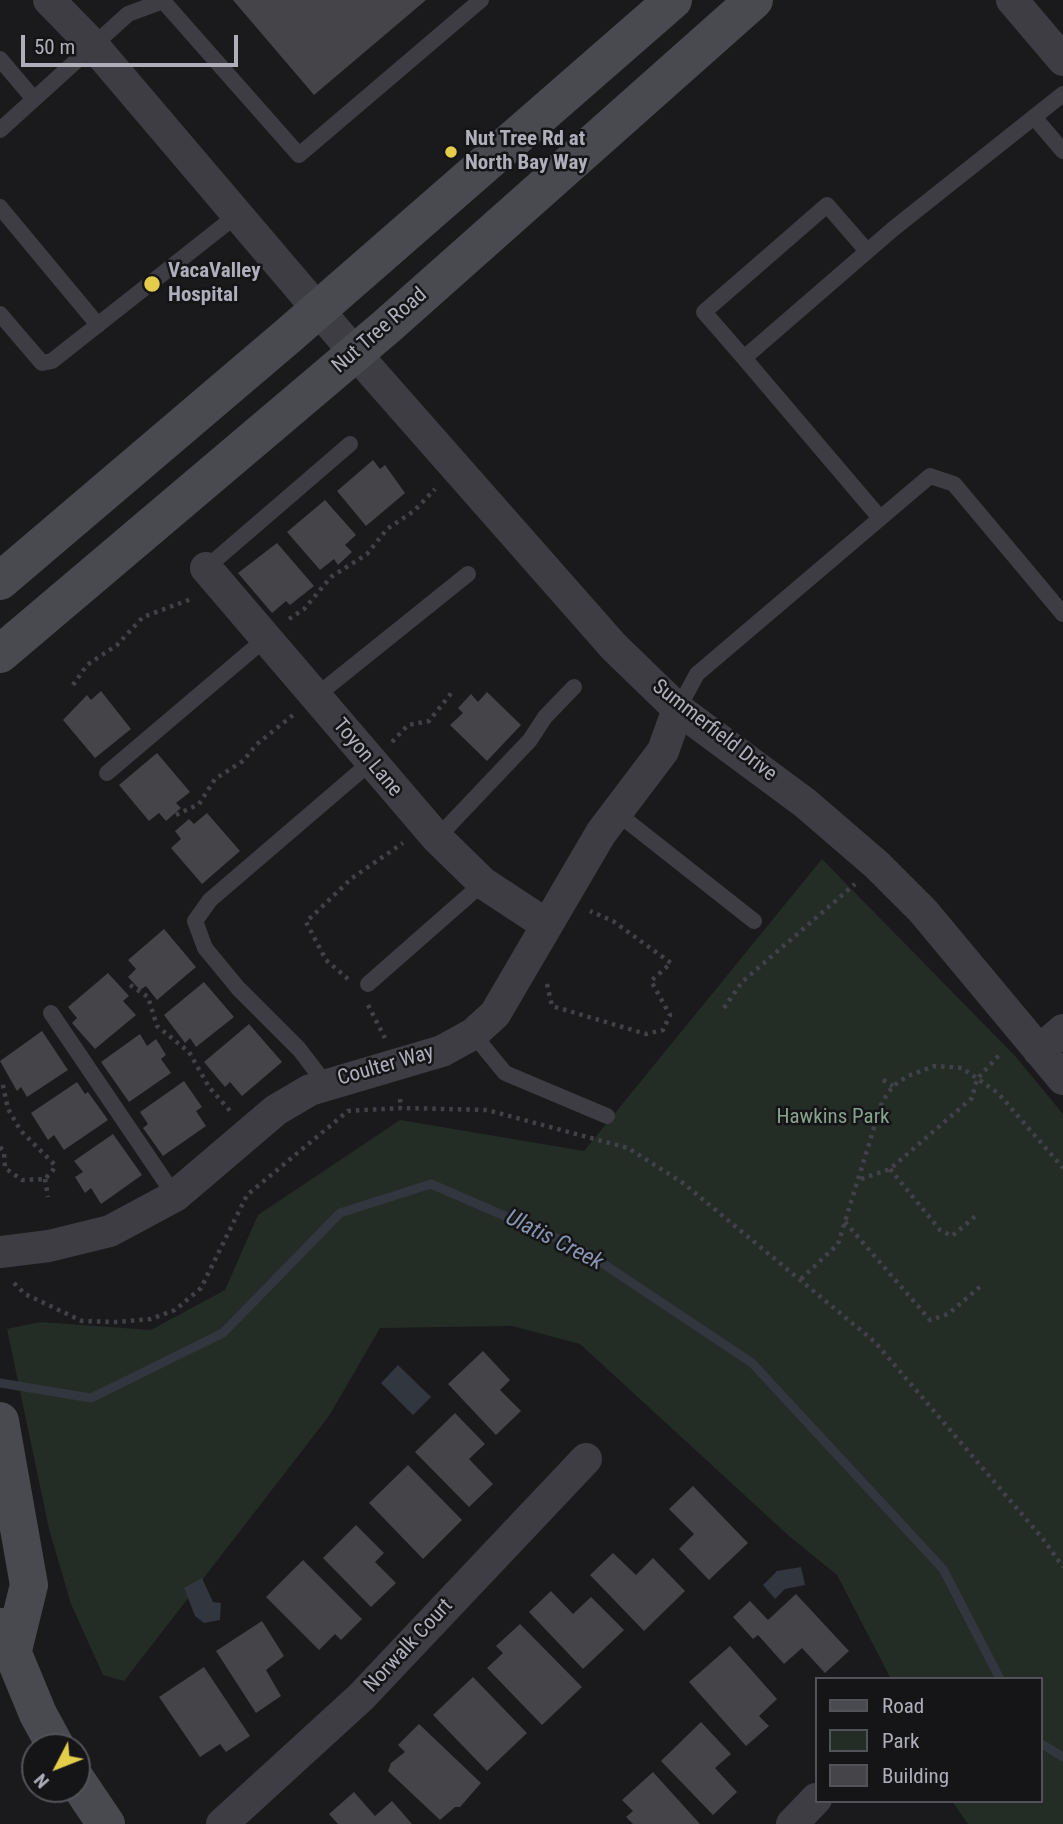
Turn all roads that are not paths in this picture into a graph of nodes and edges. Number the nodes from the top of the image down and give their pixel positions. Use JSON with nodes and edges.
{"nodes":[{"id":1,"x":49,"y":0,"type":"edge"},
{"id":2,"x":481,"y":0,"type":"edge"},
{"id":3,"x":673,"y":0,"type":"edge"},
{"id":4,"x":754,"y":0,"type":"edge"},
{"id":5,"x":1012,"y":0,"type":"edge"},
{"id":6,"x":163,"y":1,"type":"edge"},
{"id":7,"x":93,"y":45,"type":"junction"},
{"id":8,"x":0,"y":59,"type":"edge"},
{"id":9,"x":1063,"y":60,"type":"edge"},
{"id":10,"x":1063,"y":94,"type":"edge"},
{"id":11,"x":33,"y":98,"type":"junction"},
{"id":12,"x":1034,"y":117,"type":"junction"},
{"id":13,"x":1,"y":127,"type":"edge"},
{"id":14,"x":1063,"y":151,"type":"edge"},
{"id":15,"x":0,"y":207,"type":"edge"},
{"id":16,"x":237,"y":215,"type":"junction"},
{"id":17,"x":867,"y":251,"type":"junction"},
{"id":18,"x":318,"y":310,"type":"junction"},
{"id":19,"x":0,"y":314,"type":"edge"},
{"id":20,"x":98,"y":325,"type":"junction"},
{"id":21,"x":355,"y":353,"type":"junction"},
{"id":22,"x":744,"y":358,"type":"junction"},
{"id":23,"x":349,"y":443,"type":"dead end"},
{"id":24,"x":880,"y":518,"type":"junction"},
{"id":25,"x":468,"y":574,"type":"dead end"},
{"id":26,"x":211,"y":575,"type":"joint"},
{"id":27,"x":0,"y":581,"type":"edge"},
{"id":28,"x":1063,"y":614,"type":"edge"},
{"id":29,"x":265,"y":639,"type":"junction"},
{"id":30,"x":0,"y":654,"type":"edge"},
{"id":31,"x":574,"y":687,"type":"dead end"},
{"id":32,"x":316,"y":696,"type":"junction"},
{"id":33,"x":678,"y":709,"type":"junction"},
{"id":34,"x":371,"y":762,"type":"junction"},
{"id":35,"x":107,"y":773,"type":"dead end"},
{"id":36,"x":617,"y":813,"type":"junction"},
{"id":37,"x":431,"y":832,"type":"junction"},
{"id":38,"x":483,"y":883,"type":"junction"},
{"id":39,"x":554,"y":912,"type":"junction"},
{"id":40,"x":754,"y":921,"type":"dead end"},
{"id":41,"x":363,"y":990,"type":"road end"},
{"id":42,"x":51,"y":1013,"type":"dead end"},
{"id":43,"x":1063,"y":1030,"type":"edge"},
{"id":44,"x":473,"y":1034,"type":"junction"},
{"id":45,"x":1024,"y":1051,"type":"junction"},
{"id":46,"x":1063,"y":1079,"type":"edge"},
{"id":47,"x":325,"y":1083,"type":"junction"},
{"id":48,"x":607,"y":1116,"type":"dead end"},
{"id":49,"x":175,"y":1196,"type":"junction"},
{"id":50,"x":0,"y":1252,"type":"edge"},
{"id":51,"x":2,"y":1434,"type":"edge"},
{"id":52,"x":586,"y":1459,"type":"dead end"},
{"id":53,"x":4,"y":1642,"type":"edge"},
{"id":54,"x":48,"y":1733,"type":"edge"},
{"id":55,"x":814,"y":1801,"type":"edge"},
{"id":56,"x":91,"y":1802,"type":"edge"},
{"id":57,"x":106,"y":1824,"type":"edge"},
{"id":58,"x":222,"y":1824,"type":"edge"},
{"id":59,"x":792,"y":1824,"type":"edge"}],
"edges":[{"from":1,"to":7,"type":"street","name":"Summerfield Drive"},
{"from":2,"to":6,"type":"lane"},
{"from":3,"to":18,"type":"main road"},
{"from":4,"to":21,"type":"main road","name":"Nut Tree Road"},
{"from":5,"to":9,"type":"street"},
{"from":6,"to":7,"type":"lane"},
{"from":7,"to":11,"type":"lane"},
{"from":7,"to":16,"type":"street","name":"Summerfield Drive"},
{"from":8,"to":11,"type":"lane"},
{"from":10,"to":12,"type":"lane"},
{"from":11,"to":13,"type":"lane"},
{"from":12,"to":14,"type":"lane"},
{"from":12,"to":17,"type":"lane"},
{"from":15,"to":20,"type":"lane"},
{"from":16,"to":18,"type":"street","name":"Summerfield Drive"},
{"from":16,"to":20,"type":"lane"},
{"from":17,"to":22,"type":"lane"},
{"from":17,"to":22,"type":"lane"},
{"from":18,"to":21,"type":"street","name":"Summerfield Drive"},
{"from":18,"to":27,"type":"main road"},
{"from":19,"to":20,"type":"lane"},
{"from":21,"to":30,"type":"main road","name":"Nut Tree Road"},
{"from":21,"to":33,"type":"street","name":"Summerfield Drive"},
{"from":22,"to":24,"type":"lane"},
{"from":23,"to":26,"type":"lane"},
{"from":24,"to":28,"type":"lane"},
{"from":24,"to":33,"type":"lane"},
{"from":25,"to":32,"type":"lane"},
{"from":26,"to":29,"type":"street","name":"Toyon Lane"},
{"from":29,"to":32,"type":"street","name":"Toyon Lane"},
{"from":29,"to":35,"type":"lane"},
{"from":31,"to":37,"type":"lane"},
{"from":32,"to":34,"type":"street","name":"Toyon Lane"},
{"from":33,"to":36,"type":"street","name":"Coulter Way"},
{"from":33,"to":45,"type":"street","name":"Summerfield Drive"},
{"from":34,"to":37,"type":"street","name":"Toyon Lane"},
{"from":34,"to":47,"type":"lane"},
{"from":36,"to":39,"type":"street","name":"Coulter Way"},
{"from":36,"to":40,"type":"lane"},
{"from":37,"to":38,"type":"street","name":"Toyon Lane"},
{"from":38,"to":39,"type":"street","name":"Toyon Lane"},
{"from":38,"to":41,"type":"lane"},
{"from":39,"to":44,"type":"street","name":"Coulter Way"},
{"from":42,"to":49,"type":"lane"},
{"from":43,"to":45,"type":"street"},
{"from":44,"to":47,"type":"street","name":"Coulter Way"},
{"from":44,"to":48,"type":"lane"},
{"from":45,"to":46,"type":"street","name":"Summerfield Drive"},
{"from":47,"to":49,"type":"street","name":"Coulter Way"},
{"from":49,"to":50,"type":"street","name":"Coulter Way"},
{"from":51,"to":53,"type":"main road"},
{"from":52,"to":58,"type":"street","name":"Norwalk Court"},
{"from":53,"to":54,"type":"main road"},
{"from":55,"to":59,"type":"street"},
{"from":56,"to":57,"type":"main road"}]}
